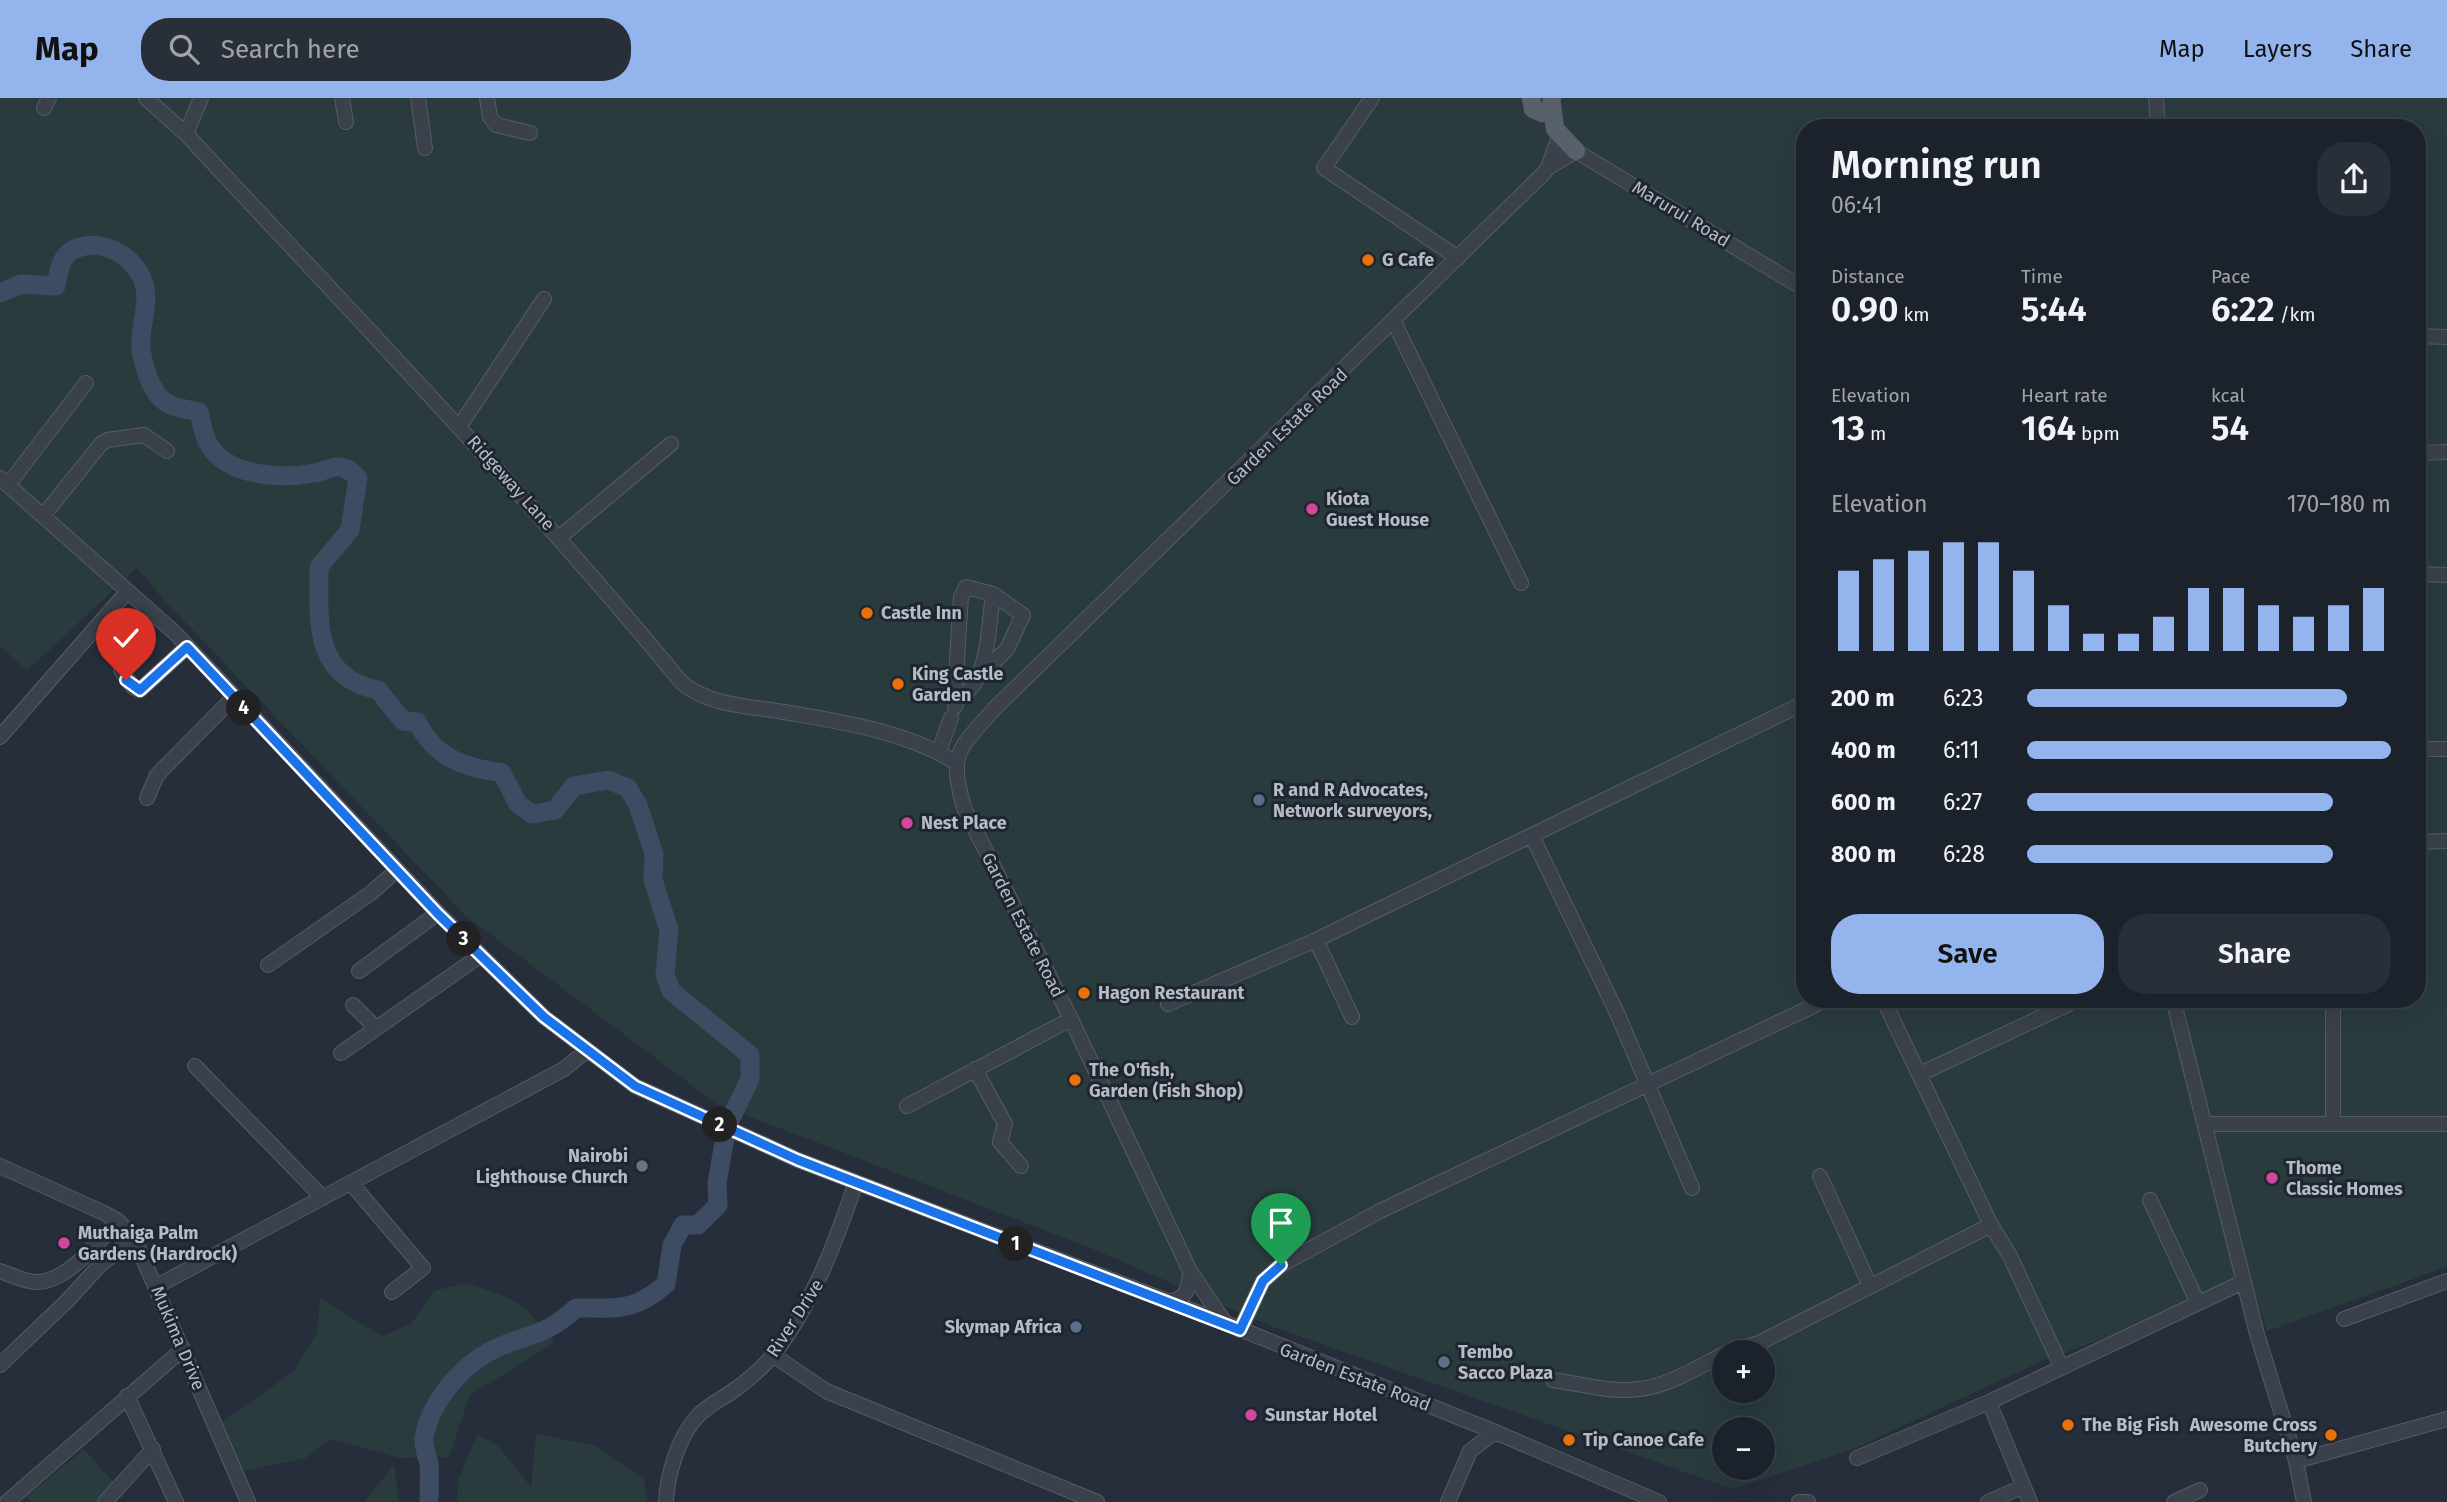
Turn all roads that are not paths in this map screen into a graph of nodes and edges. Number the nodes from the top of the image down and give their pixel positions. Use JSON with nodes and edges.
{"nodes":[{"id":1,"x":146,"y":98,"type":"edge"},
{"id":2,"x":201,"y":98,"type":"edge"},
{"id":3,"x":342,"y":98,"type":"edge"},
{"id":4,"x":418,"y":98,"type":"edge"},
{"id":5,"x":488,"y":98,"type":"edge"},
{"id":6,"x":1372,"y":98,"type":"edge"},
{"id":7,"x":2156,"y":98,"type":"edge"},
{"id":8,"x":1542,"y":101,"type":"edge"},
{"id":9,"x":2157,"y":119,"type":"edge"},
{"id":10,"x":346,"y":122,"type":"dead end"},
{"id":11,"x":530,"y":133,"type":"dead end"},
{"id":12,"x":1557,"y":133,"type":"junction"},
{"id":13,"x":186,"y":134,"type":"junction"},
{"id":14,"x":425,"y":148,"type":"dead end"},
{"id":15,"x":1576,"y":151,"type":"junction"},
{"id":16,"x":1548,"y":168,"type":"junction"},
{"id":17,"x":1458,"y":258,"type":"junction"},
{"id":18,"x":1796,"y":284,"type":"edge"},
{"id":19,"x":544,"y":299,"type":"dead end"},
{"id":20,"x":1394,"y":322,"type":"junction"},
{"id":21,"x":2426,"y":336,"type":"edge"},
{"id":22,"x":2447,"y":337,"type":"edge"},
{"id":23,"x":86,"y":383,"type":"dead end"},
{"id":24,"x":459,"y":427,"type":"junction"},
{"id":25,"x":671,"y":444,"type":"dead end"},
{"id":26,"x":167,"y":451,"type":"dead end"},
{"id":27,"x":2447,"y":452,"type":"edge"},
{"id":28,"x":2426,"y":453,"type":"edge"},
{"id":29,"x":4,"y":482,"type":"edge"},
{"id":30,"x":43,"y":516,"type":"junction"},
{"id":31,"x":560,"y":537,"type":"junction"},
{"id":32,"x":2426,"y":574,"type":"edge"},
{"id":33,"x":2447,"y":575,"type":"edge"},
{"id":34,"x":1521,"y":583,"type":"dead end"},
{"id":35,"x":127,"y":592,"type":"junction"},
{"id":36,"x":993,"y":594,"type":"junction"},
{"id":37,"x":187,"y":647,"type":"junction"},
{"id":38,"x":121,"y":670,"type":"dead end"},
{"id":39,"x":981,"y":675,"type":"junction"},
{"id":40,"x":234,"y":697,"type":"junction"},
{"id":41,"x":955,"y":707,"type":"junction"},
{"id":42,"x":1796,"y":707,"type":"edge"},
{"id":43,"x":0,"y":737,"type":"edge"},
{"id":44,"x":2426,"y":749,"type":"edge"},
{"id":45,"x":2447,"y":749,"type":"edge"},
{"id":46,"x":939,"y":751,"type":"junction"},
{"id":47,"x":955,"y":762,"type":"junction"},
{"id":48,"x":146,"y":798,"type":"dead end"},
{"id":49,"x":1532,"y":836,"type":"junction"},
{"id":50,"x":2447,"y":841,"type":"edge"},
{"id":51,"x":2426,"y":842,"type":"edge"},
{"id":52,"x":397,"y":870,"type":"junction"},
{"id":53,"x":438,"y":914,"type":"junction"},
{"id":54,"x":1316,"y":940,"type":"junction"},
{"id":55,"x":481,"y":956,"type":"junction"},
{"id":56,"x":268,"y":965,"type":"dead end"},
{"id":57,"x":359,"y":971,"type":"dead end"},
{"id":58,"x":1168,"y":1004,"type":"dead end"},
{"id":59,"x":353,"y":1005,"type":"dead end"},
{"id":60,"x":1809,"y":1008,"type":"edge"},
{"id":61,"x":1888,"y":1008,"type":"edge"},
{"id":62,"x":2060,"y":1008,"type":"edge"},
{"id":63,"x":2175,"y":1008,"type":"edge"},
{"id":64,"x":2333,"y":1008,"type":"edge"},
{"id":65,"x":1352,"y":1017,"type":"dead end"},
{"id":66,"x":1070,"y":1019,"type":"junction"},
{"id":67,"x":376,"y":1028,"type":"junction"},
{"id":68,"x":586,"y":1051,"type":"junction"},
{"id":69,"x":341,"y":1054,"type":"dead end"},
{"id":70,"x":195,"y":1066,"type":"dead end"},
{"id":71,"x":975,"y":1069,"type":"junction"},
{"id":72,"x":1920,"y":1074,"type":"junction"},
{"id":73,"x":1648,"y":1084,"type":"junction"},
{"id":74,"x":906,"y":1106,"type":"dead end"},
{"id":75,"x":2207,"y":1124,"type":"junction"},
{"id":76,"x":2333,"y":1124,"type":"junction"},
{"id":77,"x":2447,"y":1124,"type":"edge"},
{"id":78,"x":0,"y":1166,"type":"edge"},
{"id":79,"x":1021,"y":1167,"type":"dead end"},
{"id":80,"x":1820,"y":1176,"type":"dead end"},
{"id":81,"x":856,"y":1182,"type":"junction"},
{"id":82,"x":351,"y":1183,"type":"junction"},
{"id":83,"x":1692,"y":1188,"type":"dead end"},
{"id":84,"x":323,"y":1198,"type":"junction"},
{"id":85,"x":2150,"y":1199,"type":"dead end"},
{"id":86,"x":118,"y":1221,"type":"junction"},
{"id":87,"x":1992,"y":1225,"type":"junction"},
{"id":88,"x":134,"y":1238,"type":"junction"},
{"id":89,"x":0,"y":1271,"type":"edge"},
{"id":90,"x":1190,"y":1271,"type":"junction"},
{"id":91,"x":2447,"y":1281,"type":"edge"},
{"id":92,"x":2244,"y":1282,"type":"junction"},
{"id":93,"x":157,"y":1286,"type":"junction"},
{"id":94,"x":1870,"y":1286,"type":"junction"},
{"id":95,"x":392,"y":1292,"type":"dead end"},
{"id":96,"x":2197,"y":1301,"type":"junction"},
{"id":97,"x":1168,"y":1302,"type":"junction"},
{"id":98,"x":2344,"y":1319,"type":"dead end"},
{"id":99,"x":1225,"y":1323,"type":"junction"},
{"id":100,"x":1240,"y":1330,"type":"junction"},
{"id":101,"x":1765,"y":1340,"type":"edge"},
{"id":102,"x":183,"y":1349,"type":"junction"},
{"id":103,"x":773,"y":1355,"type":"junction"},
{"id":104,"x":1712,"y":1360,"type":"edge"},
{"id":105,"x":0,"y":1365,"type":"edge"},
{"id":106,"x":2061,"y":1366,"type":"junction"},
{"id":107,"x":1553,"y":1380,"type":"dead end"},
{"id":108,"x":127,"y":1396,"type":"junction"},
{"id":109,"x":1989,"y":1402,"type":"junction"},
{"id":110,"x":1460,"y":1418,"type":"junction"},
{"id":111,"x":2447,"y":1419,"type":"edge"},
{"id":112,"x":1495,"y":1432,"type":"junction"},
{"id":113,"x":153,"y":1449,"type":"junction"},
{"id":114,"x":1470,"y":1451,"type":"junction"},
{"id":115,"x":1857,"y":1458,"type":"dead end"},
{"id":116,"x":2296,"y":1461,"type":"junction"},
{"id":117,"x":2022,"y":1486,"type":"junction"},
{"id":118,"x":2200,"y":1490,"type":"dead end"},
{"id":119,"x":7,"y":1502,"type":"edge"},
{"id":120,"x":105,"y":1502,"type":"edge"},
{"id":121,"x":176,"y":1502,"type":"edge"},
{"id":122,"x":248,"y":1502,"type":"edge"},
{"id":123,"x":666,"y":1502,"type":"edge"},
{"id":124,"x":1097,"y":1502,"type":"edge"},
{"id":125,"x":1448,"y":1502,"type":"edge"},
{"id":126,"x":1658,"y":1502,"type":"edge"},
{"id":127,"x":1799,"y":1502,"type":"edge"},
{"id":128,"x":1808,"y":1502,"type":"edge"},
{"id":129,"x":1988,"y":1502,"type":"edge"},
{"id":130,"x":2030,"y":1502,"type":"edge"},
{"id":131,"x":2174,"y":1502,"type":"edge"},
{"id":132,"x":2304,"y":1502,"type":"edge"}],
"edges":[{"from":1,"to":13,"type":"street","name":"Ridgeway Lane"},
{"from":2,"to":13,"type":"street"},
{"from":3,"to":10,"type":"street"},
{"from":4,"to":14,"type":"street"},
{"from":5,"to":11,"type":"street"},
{"from":6,"to":17,"type":"street"},
{"from":7,"to":9,"type":"street"},
{"from":8,"to":12,"type":"main road","name":"Garden Estate Road"},
{"from":12,"to":15,"type":"main road","name":"Marurui Road"},
{"from":12,"to":16,"type":"street","name":"Garden Estate Road"},
{"from":13,"to":24,"type":"street","name":"Ridgeway Lane"},
{"from":15,"to":16,"type":"street"},
{"from":15,"to":18,"type":"street","name":"Marurui Road"},
{"from":16,"to":17,"type":"street","name":"Garden Estate Road"},
{"from":17,"to":20,"type":"street","name":"Garden Estate Road"},
{"from":19,"to":24,"type":"street"},
{"from":20,"to":34,"type":"street"},
{"from":20,"to":47,"type":"street","name":"Garden Estate Road"},
{"from":21,"to":22,"type":"street"},
{"from":23,"to":29,"type":"street"},
{"from":24,"to":31,"type":"street","name":"Ridgeway Lane"},
{"from":25,"to":31,"type":"street"},
{"from":26,"to":30,"type":"street"},
{"from":27,"to":28,"type":"street"},
{"from":29,"to":30,"type":"street"},
{"from":30,"to":35,"type":"street"},
{"from":31,"to":46,"type":"street","name":"Ridgeway Lane"},
{"from":32,"to":33,"type":"street"},
{"from":35,"to":37,"type":"street"},
{"from":35,"to":43,"type":"street"},
{"from":36,"to":39,"type":"street"},
{"from":36,"to":39,"type":"street"},
{"from":36,"to":41,"type":"street"},
{"from":37,"to":38,"type":"street"},
{"from":37,"to":40,"type":"street"},
{"from":39,"to":41,"type":"street"},
{"from":40,"to":48,"type":"street"},
{"from":40,"to":52,"type":"street"},
{"from":41,"to":46,"type":"street"},
{"from":42,"to":49,"type":"street"},
{"from":44,"to":45,"type":"street"},
{"from":46,"to":47,"type":"street","name":"Ridgeway Lane"},
{"from":47,"to":66,"type":"street","name":"Garden Estate Road"},
{"from":49,"to":54,"type":"street"},
{"from":49,"to":73,"type":"street"},
{"from":50,"to":51,"type":"street"},
{"from":52,"to":53,"type":"street"},
{"from":52,"to":56,"type":"street"},
{"from":53,"to":55,"type":"street"},
{"from":53,"to":57,"type":"street"},
{"from":54,"to":58,"type":"street"},
{"from":54,"to":65,"type":"street"},
{"from":55,"to":67,"type":"street"},
{"from":55,"to":68,"type":"street"},
{"from":59,"to":67,"type":"street"},
{"from":60,"to":73,"type":"street"},
{"from":61,"to":72,"type":"street"},
{"from":62,"to":72,"type":"street"},
{"from":63,"to":75,"type":"street"},
{"from":64,"to":76,"type":"street"},
{"from":66,"to":71,"type":"street"},
{"from":66,"to":90,"type":"street","name":"Garden Estate Road"},
{"from":67,"to":69,"type":"street"},
{"from":68,"to":81,"type":"street"},
{"from":68,"to":82,"type":"street"},
{"from":70,"to":84,"type":"street"},
{"from":71,"to":74,"type":"street"},
{"from":71,"to":79,"type":"street"},
{"from":72,"to":87,"type":"street"},
{"from":73,"to":83,"type":"street"},
{"from":73,"to":100,"type":"street"},
{"from":75,"to":76,"type":"street"},
{"from":75,"to":92,"type":"street"},
{"from":76,"to":77,"type":"street"},
{"from":78,"to":86,"type":"street","name":"Mukima Drive"},
{"from":80,"to":94,"type":"street"},
{"from":81,"to":97,"type":"street"},
{"from":81,"to":103,"type":"street","name":"River Drive"},
{"from":82,"to":84,"type":"street"},
{"from":82,"to":95,"type":"street"},
{"from":84,"to":93,"type":"street"},
{"from":85,"to":96,"type":"street"},
{"from":86,"to":88,"type":"street","name":"Mukima Drive"},
{"from":86,"to":89,"type":"street"},
{"from":87,"to":94,"type":"street"},
{"from":87,"to":106,"type":"street"},
{"from":88,"to":93,"type":"street","name":"Mukima Drive"},
{"from":88,"to":105,"type":"street"},
{"from":90,"to":97,"type":"street"},
{"from":90,"to":99,"type":"street","name":"Garden Estate Road"},
{"from":91,"to":98,"type":"street"},
{"from":92,"to":96,"type":"street"},
{"from":92,"to":116,"type":"street"},
{"from":93,"to":102,"type":"street","name":"Mukima Drive"},
{"from":94,"to":101,"type":"street"},
{"from":96,"to":106,"type":"street"},
{"from":97,"to":99,"type":"street"},
{"from":99,"to":100,"type":"street","name":"Garden Estate Road"},
{"from":100,"to":110,"type":"street","name":"Garden Estate Road"},
{"from":102,"to":108,"type":"street"},
{"from":102,"to":122,"type":"street","name":"Mukima Drive"},
{"from":103,"to":123,"type":"street","name":"River Drive"},
{"from":103,"to":124,"type":"street"},
{"from":104,"to":107,"type":"street"},
{"from":106,"to":109,"type":"street"},
{"from":108,"to":113,"type":"street"},
{"from":108,"to":119,"type":"street"},
{"from":109,"to":115,"type":"street"},
{"from":109,"to":117,"type":"street"},
{"from":110,"to":112,"type":"street","name":"Garden Estate Road"},
{"from":110,"to":114,"type":"street"},
{"from":111,"to":116,"type":"street"},
{"from":112,"to":114,"type":"street"},
{"from":112,"to":126,"type":"street","name":"Garden Estate Road"},
{"from":113,"to":120,"type":"street"},
{"from":113,"to":121,"type":"street"},
{"from":114,"to":125,"type":"street"},
{"from":116,"to":132,"type":"street"},
{"from":117,"to":129,"type":"street"},
{"from":117,"to":130,"type":"street"},
{"from":118,"to":131,"type":"street"},
{"from":127,"to":128,"type":"street"}]}
